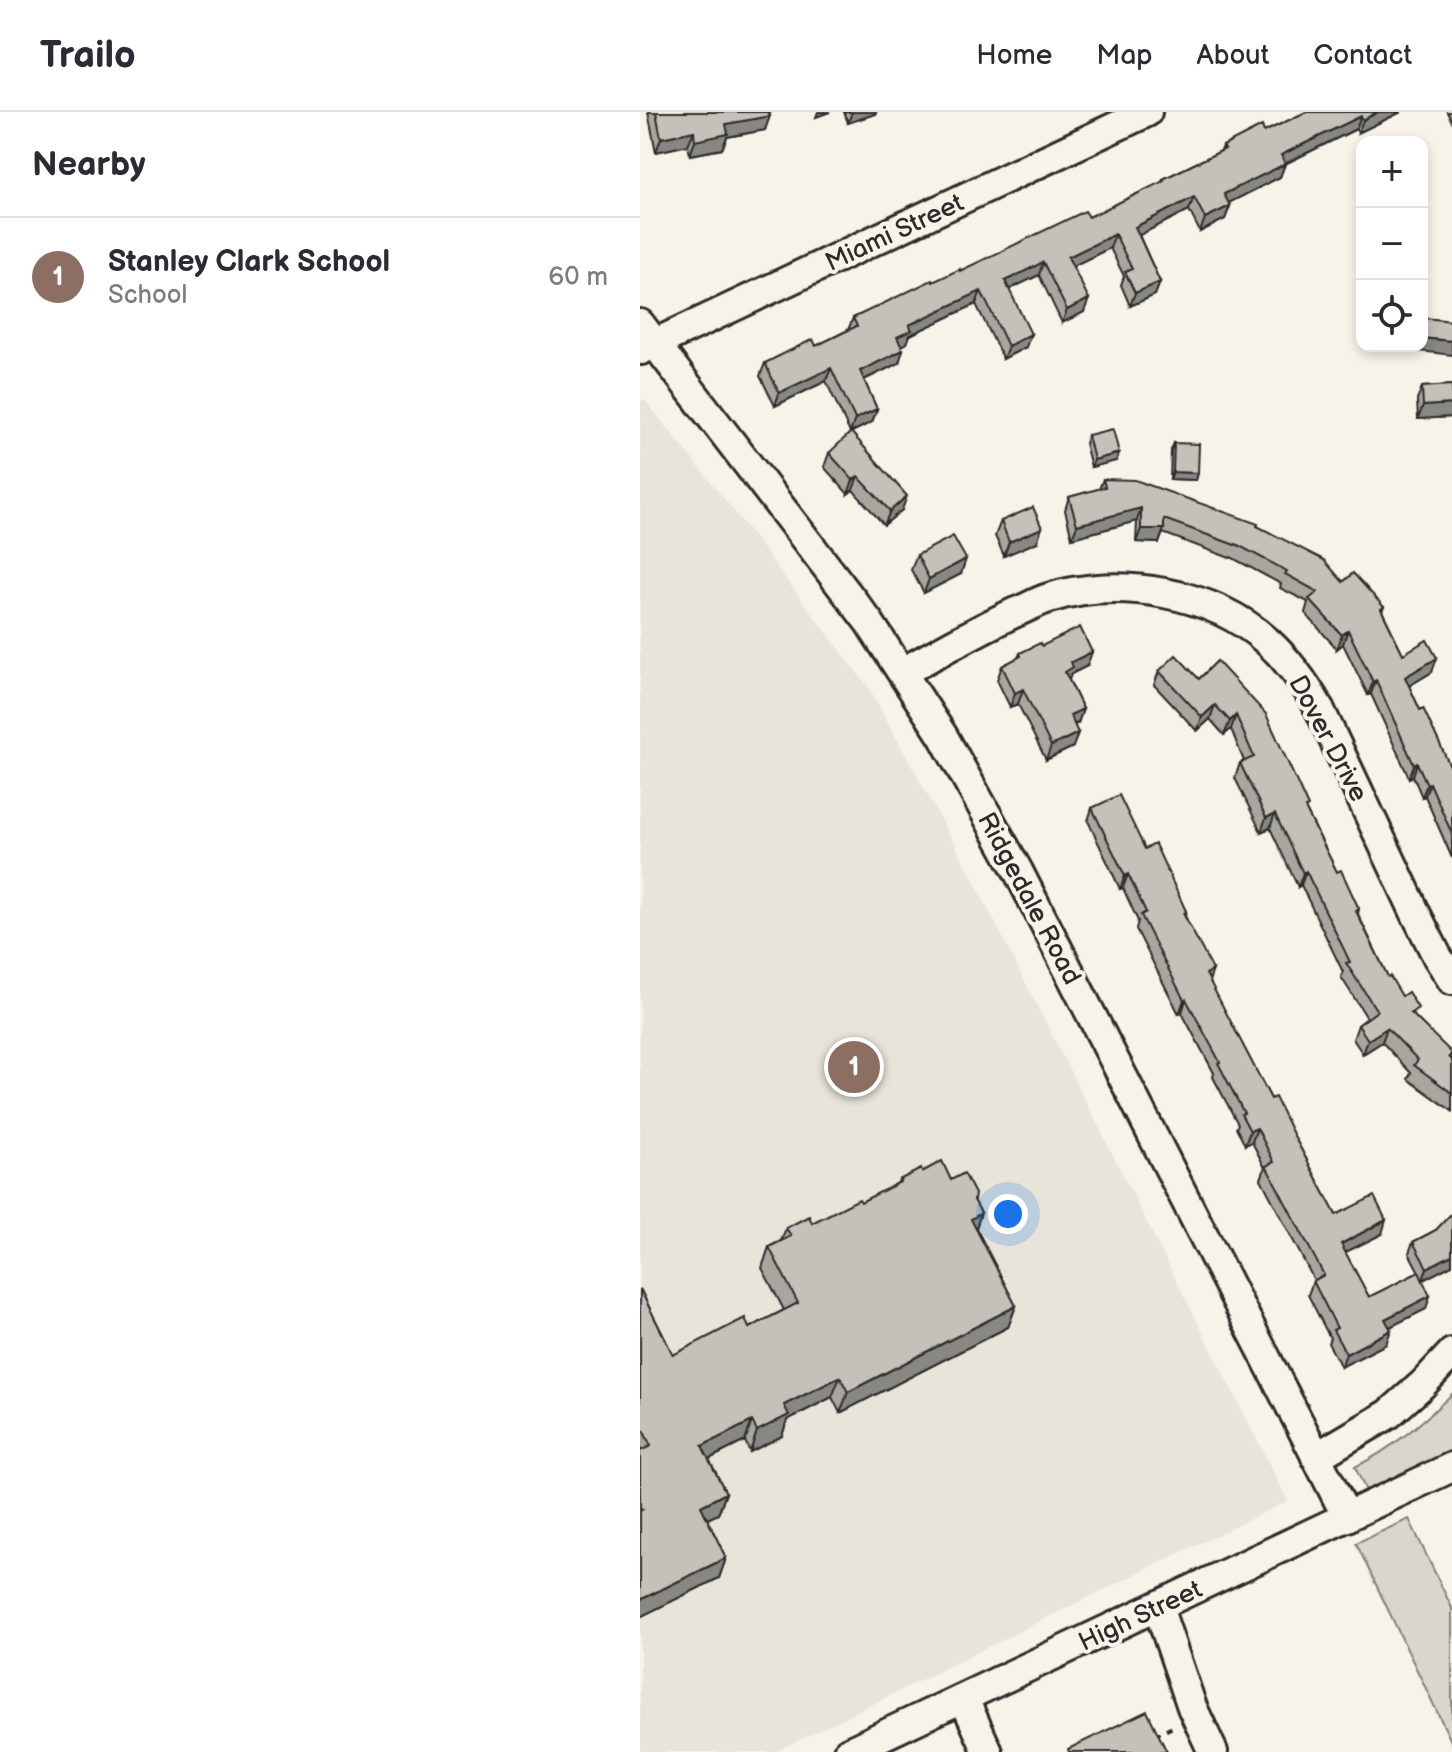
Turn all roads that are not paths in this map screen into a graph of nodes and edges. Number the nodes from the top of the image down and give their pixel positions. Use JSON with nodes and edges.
{"nodes":[{"id":1,"x":1147,"y":112,"type":"edge"},
{"id":2,"x":645,"y":339,"type":"edge"},
{"id":3,"x":903,"y":672,"type":"junction"},
{"id":4,"x":1452,"y":980,"type":"edge"},
{"id":5,"x":1452,"y":1353,"type":"edge"},
{"id":6,"x":1316,"y":1457,"type":"junction"},
{"id":7,"x":1442,"y":1472,"type":"edge"},
{"id":8,"x":1347,"y":1517,"type":"junction"},
{"id":9,"x":1158,"y":1607,"type":"junction"},
{"id":10,"x":964,"y":1699,"type":"junction"},
{"id":11,"x":848,"y":1752,"type":"edge"},
{"id":12,"x":988,"y":1752,"type":"edge"},
{"id":13,"x":1213,"y":1752,"type":"edge"}],
"edges":[{"from":1,"to":2,"type":"street","name":"Miami Street"},
{"from":2,"to":3,"type":"street","name":"Ridgedale Road"},
{"from":3,"to":4,"type":"street","name":"Dover Drive"},
{"from":3,"to":6,"type":"street","name":"Ridgedale Road"},
{"from":5,"to":6,"type":"street"},
{"from":6,"to":8,"type":"street","name":"Ridgedale Road"},
{"from":7,"to":8,"type":"street","name":"High Street"},
{"from":8,"to":9,"type":"street","name":"High Street"},
{"from":9,"to":10,"type":"street","name":"High Street"},
{"from":9,"to":13,"type":"street"},
{"from":10,"to":11,"type":"street","name":"High Street"},
{"from":10,"to":12,"type":"street"}]}
